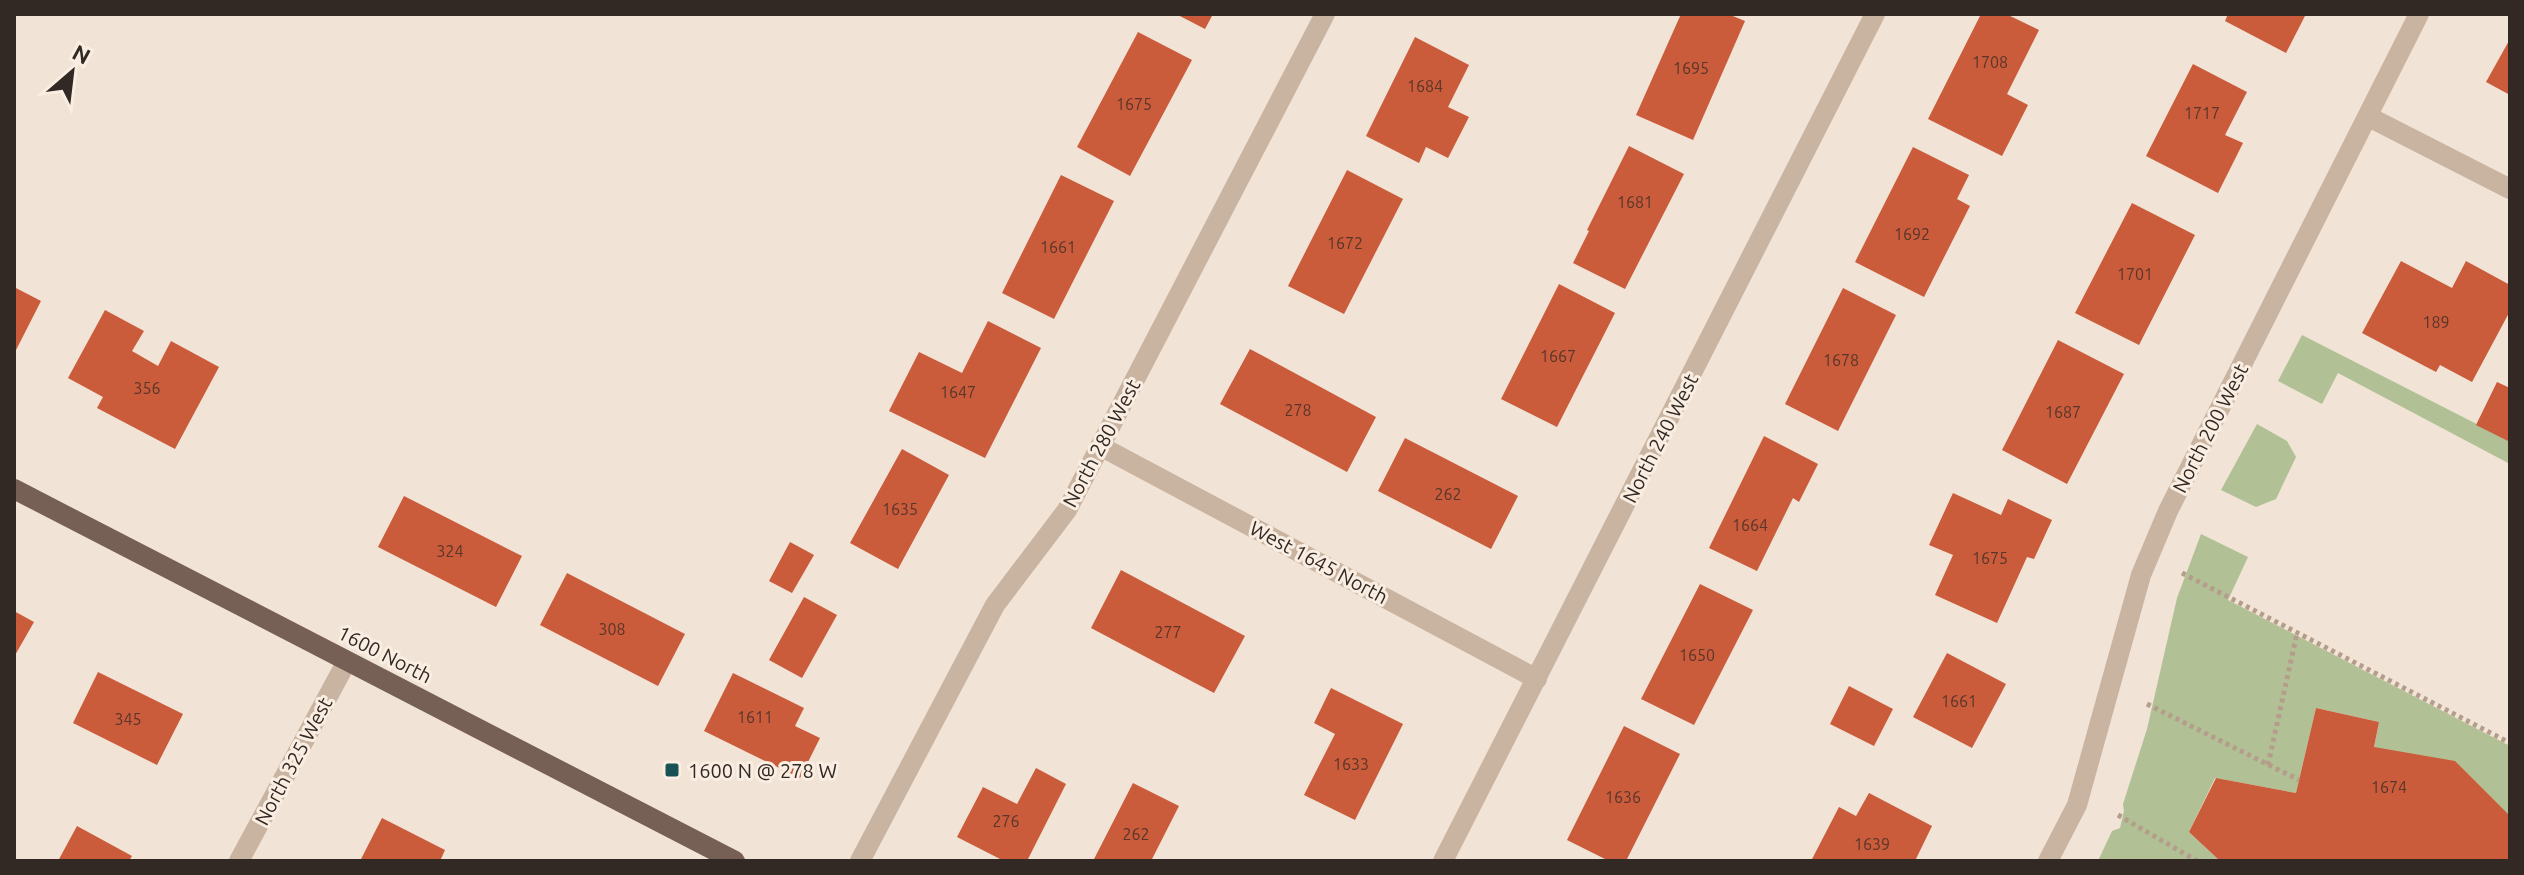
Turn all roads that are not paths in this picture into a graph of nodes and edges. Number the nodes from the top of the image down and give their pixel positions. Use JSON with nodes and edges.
{"nodes":[{"id":1,"x":1325,"y":14,"type":"edge"},
{"id":2,"x":1875,"y":14,"type":"edge"},
{"id":3,"x":2419,"y":14,"type":"edge"},
{"id":4,"x":2369,"y":117,"type":"junction"},
{"id":5,"x":2510,"y":189,"type":"edge"},
{"id":6,"x":1100,"y":446,"type":"junction"},
{"id":7,"x":14,"y":489,"type":"edge"},
{"id":8,"x":347,"y":661,"type":"junction"},
{"id":9,"x":1537,"y":679,"type":"junction"},
{"id":10,"x":239,"y":861,"type":"edge"},
{"id":11,"x":735,"y":861,"type":"edge"},
{"id":12,"x":860,"y":861,"type":"edge"},
{"id":13,"x":1443,"y":861,"type":"edge"},
{"id":14,"x":2048,"y":861,"type":"edge"}],
"edges":[{"from":1,"to":6,"type":"street","name":"North 280 West"},
{"from":2,"to":9,"type":"street","name":"North 240 West"},
{"from":3,"to":4,"type":"street","name":"North 200 West"},
{"from":4,"to":5,"type":"street"},
{"from":4,"to":14,"type":"street","name":"North 200 West"},
{"from":6,"to":9,"type":"street","name":"West 1645 North"},
{"from":6,"to":12,"type":"street","name":"North 280 West"},
{"from":7,"to":8,"type":"main road","name":"1600 North"},
{"from":8,"to":10,"type":"street","name":"North 325 West"},
{"from":8,"to":11,"type":"main road","name":"1600 North"},
{"from":9,"to":13,"type":"street","name":"North 240 West"}]}
